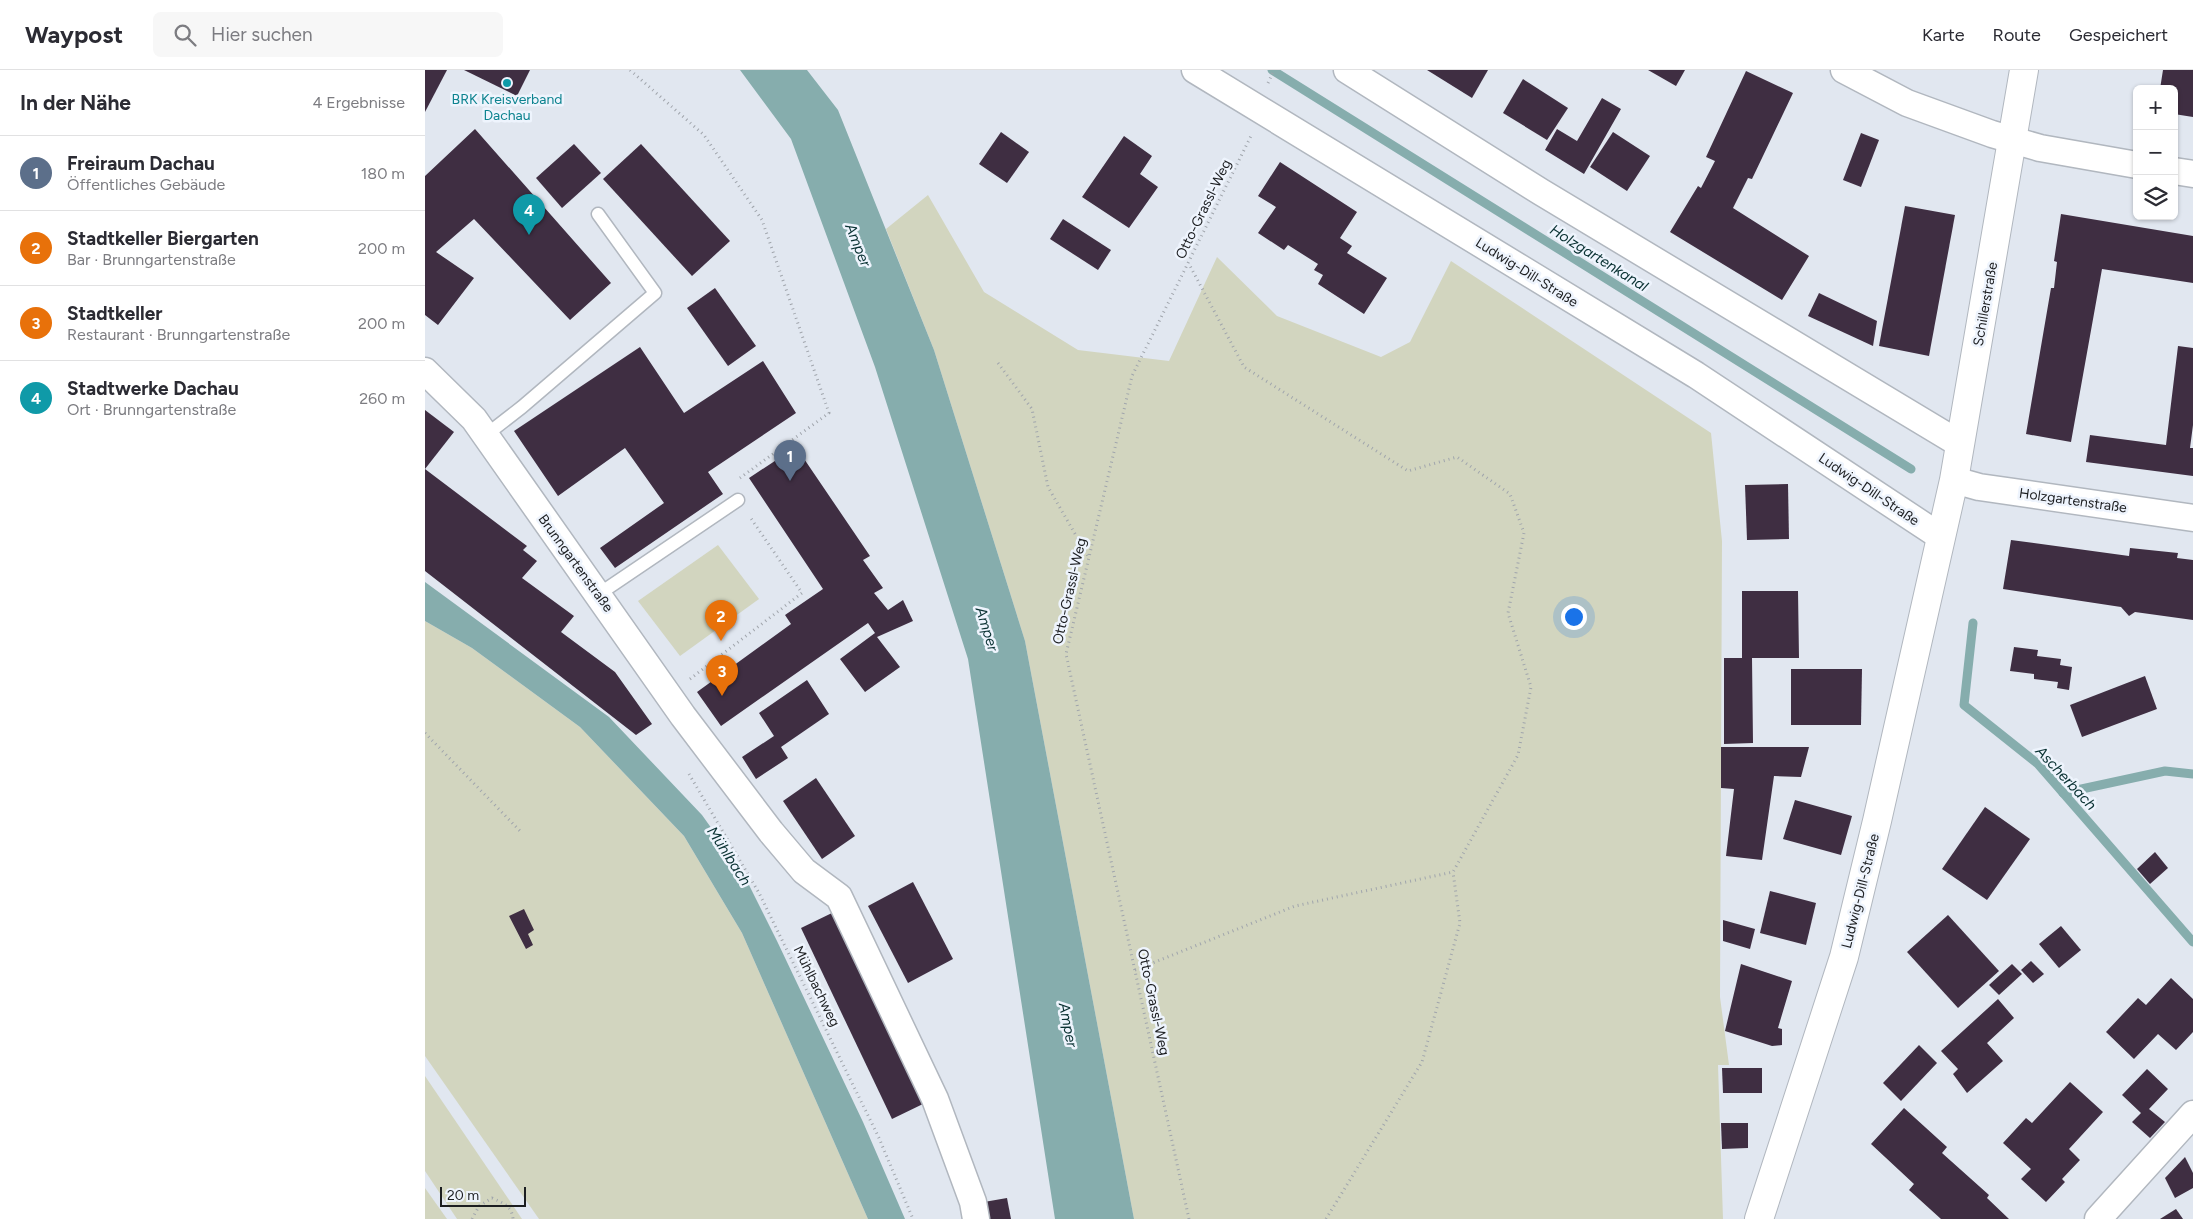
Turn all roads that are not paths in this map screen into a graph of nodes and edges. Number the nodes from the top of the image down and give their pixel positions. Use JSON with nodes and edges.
{"nodes":[{"id":1,"x":1195,"y":70,"type":"edge"},
{"id":2,"x":1347,"y":70,"type":"edge"},
{"id":3,"x":1844,"y":70,"type":"edge"},
{"id":4,"x":2024,"y":70,"type":"edge"},
{"id":5,"x":2013,"y":140,"type":"junction"},
{"id":6,"x":2133,"y":164,"type":"edge"},
{"id":7,"x":2178,"y":172,"type":"edge"},
{"id":8,"x":2193,"y":174,"type":"edge"},
{"id":9,"x":598,"y":214,"type":"dead end"},
{"id":10,"x":425,"y":371,"type":"edge"},
{"id":11,"x":486,"y":435,"type":"junction"},
{"id":12,"x":1960,"y":444,"type":"junction"},
{"id":13,"x":1954,"y":480,"type":"junction"},
{"id":14,"x":738,"y":500,"type":"road end"},
{"id":15,"x":2193,"y":518,"type":"edge"},
{"id":16,"x":1941,"y":536,"type":"junction"},
{"id":17,"x":599,"y":594,"type":"junction"},
{"id":18,"x":2193,"y":1114,"type":"edge"},
{"id":19,"x":976,"y":1219,"type":"edge"},
{"id":20,"x":1759,"y":1219,"type":"edge"},
{"id":21,"x":2098,"y":1219,"type":"edge"}],
"edges":[{"from":1,"to":16,"type":"street","name":"Ludwig-Dill-Straße"},
{"from":2,"to":12,"type":"street"},
{"from":3,"to":5,"type":"street"},
{"from":4,"to":5,"type":"street","name":"Schillerstraße"},
{"from":5,"to":6,"type":"street"},
{"from":5,"to":12,"type":"street","name":"Schillerstraße"},
{"from":7,"to":8,"type":"street"},
{"from":9,"to":11,"type":"lane"},
{"from":10,"to":11,"type":"street","name":"Brunngartenstraße"},
{"from":11,"to":17,"type":"street","name":"Brunngartenstraße"},
{"from":12,"to":13,"type":"street","name":"Schillerstraße"},
{"from":13,"to":15,"type":"street","name":"Holzgartenstraße"},
{"from":13,"to":16,"type":"street","name":"Schillerstraße"},
{"from":14,"to":17,"type":"lane"},
{"from":16,"to":20,"type":"street","name":"Ludwig-Dill-Straße"},
{"from":17,"to":19,"type":"street","name":"Brunngartenstraße"},
{"from":18,"to":21,"type":"street"}]}
